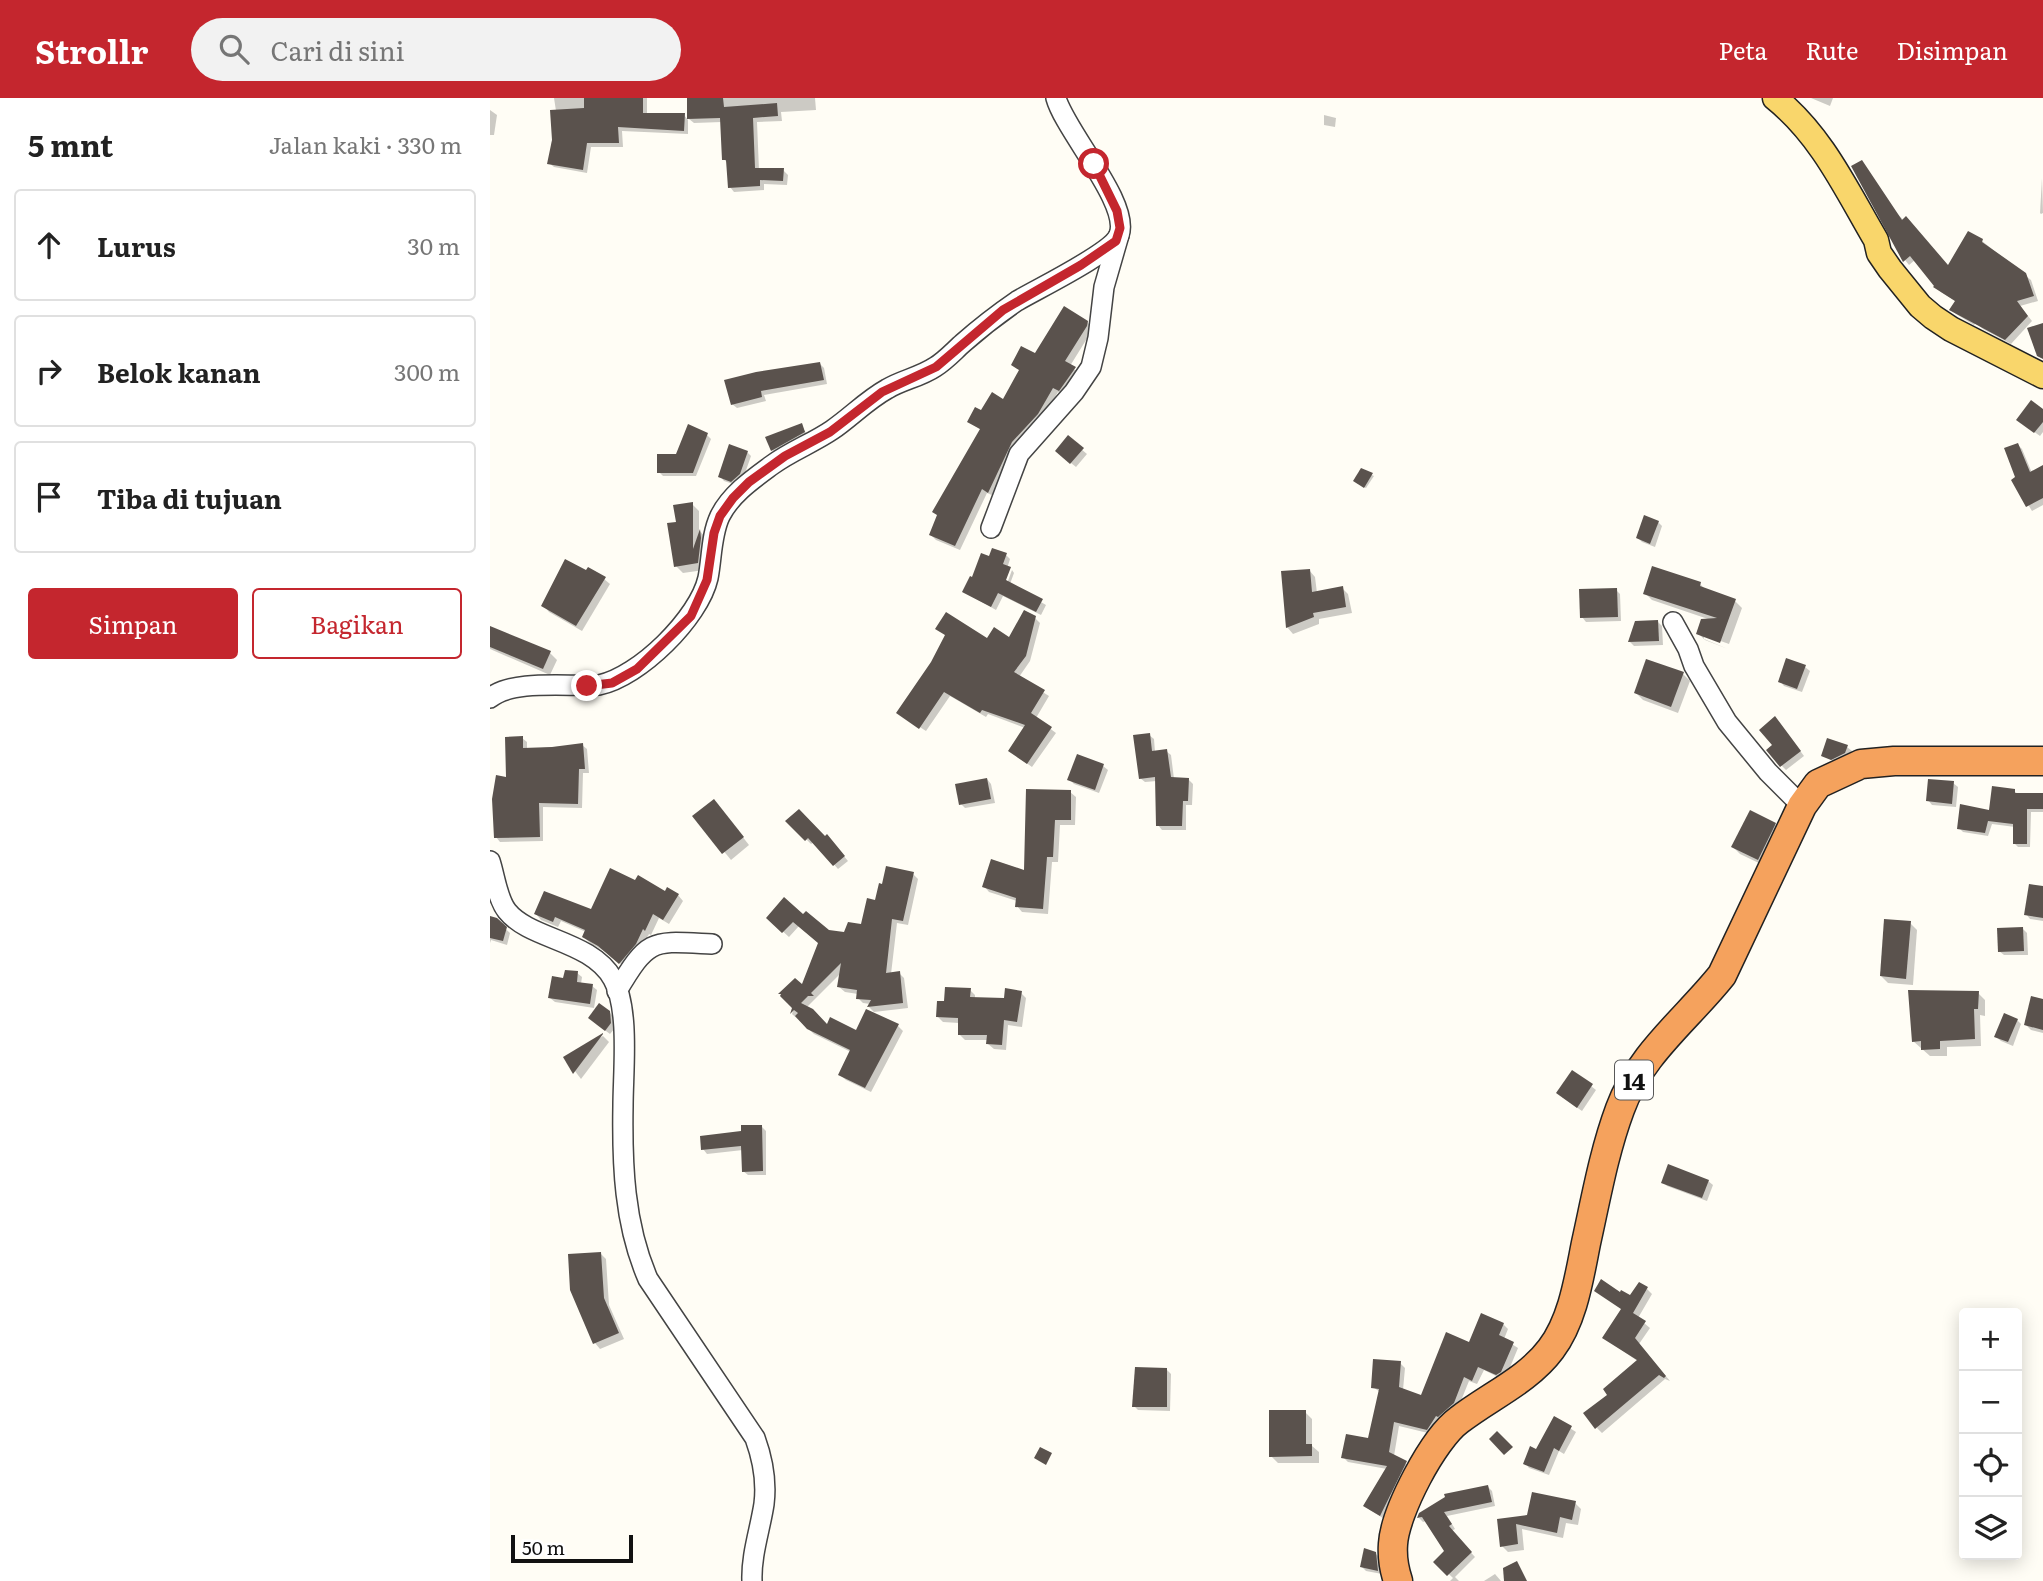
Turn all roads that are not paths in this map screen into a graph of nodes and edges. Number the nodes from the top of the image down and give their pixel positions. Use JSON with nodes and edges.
{"nodes":[{"id":1,"x":1056,"y":98,"type":"edge"},
{"id":2,"x":1775,"y":98,"type":"edge"},
{"id":3,"x":1120,"y":234,"type":"junction"},
{"id":4,"x":2043,"y":376,"type":"edge"},
{"id":5,"x":991,"y":528,"type":"dead end"},
{"id":6,"x":1673,"y":622,"type":"dead end"},
{"id":7,"x":490,"y":698,"type":"edge"},
{"id":8,"x":2043,"y":761,"type":"edge"},
{"id":9,"x":1802,"y":806,"type":"junction"},
{"id":10,"x":490,"y":861,"type":"edge"},
{"id":11,"x":712,"y":944,"type":"dead end"},
{"id":12,"x":617,"y":991,"type":"junction"},
{"id":13,"x":752,"y":1581,"type":"edge"},
{"id":14,"x":1398,"y":1581,"type":"edge"}],
"edges":[{"from":1,"to":3,"type":"street"},
{"from":2,"to":4,"type":"main road"},
{"from":3,"to":5,"type":"street"},
{"from":3,"to":7,"type":"street"},
{"from":6,"to":9,"type":"street"},
{"from":8,"to":9,"type":"highway","number":"14"},
{"from":9,"to":14,"type":"highway","number":"14"},
{"from":10,"to":12,"type":"street"},
{"from":11,"to":12,"type":"street"},
{"from":12,"to":13,"type":"street"}]}
